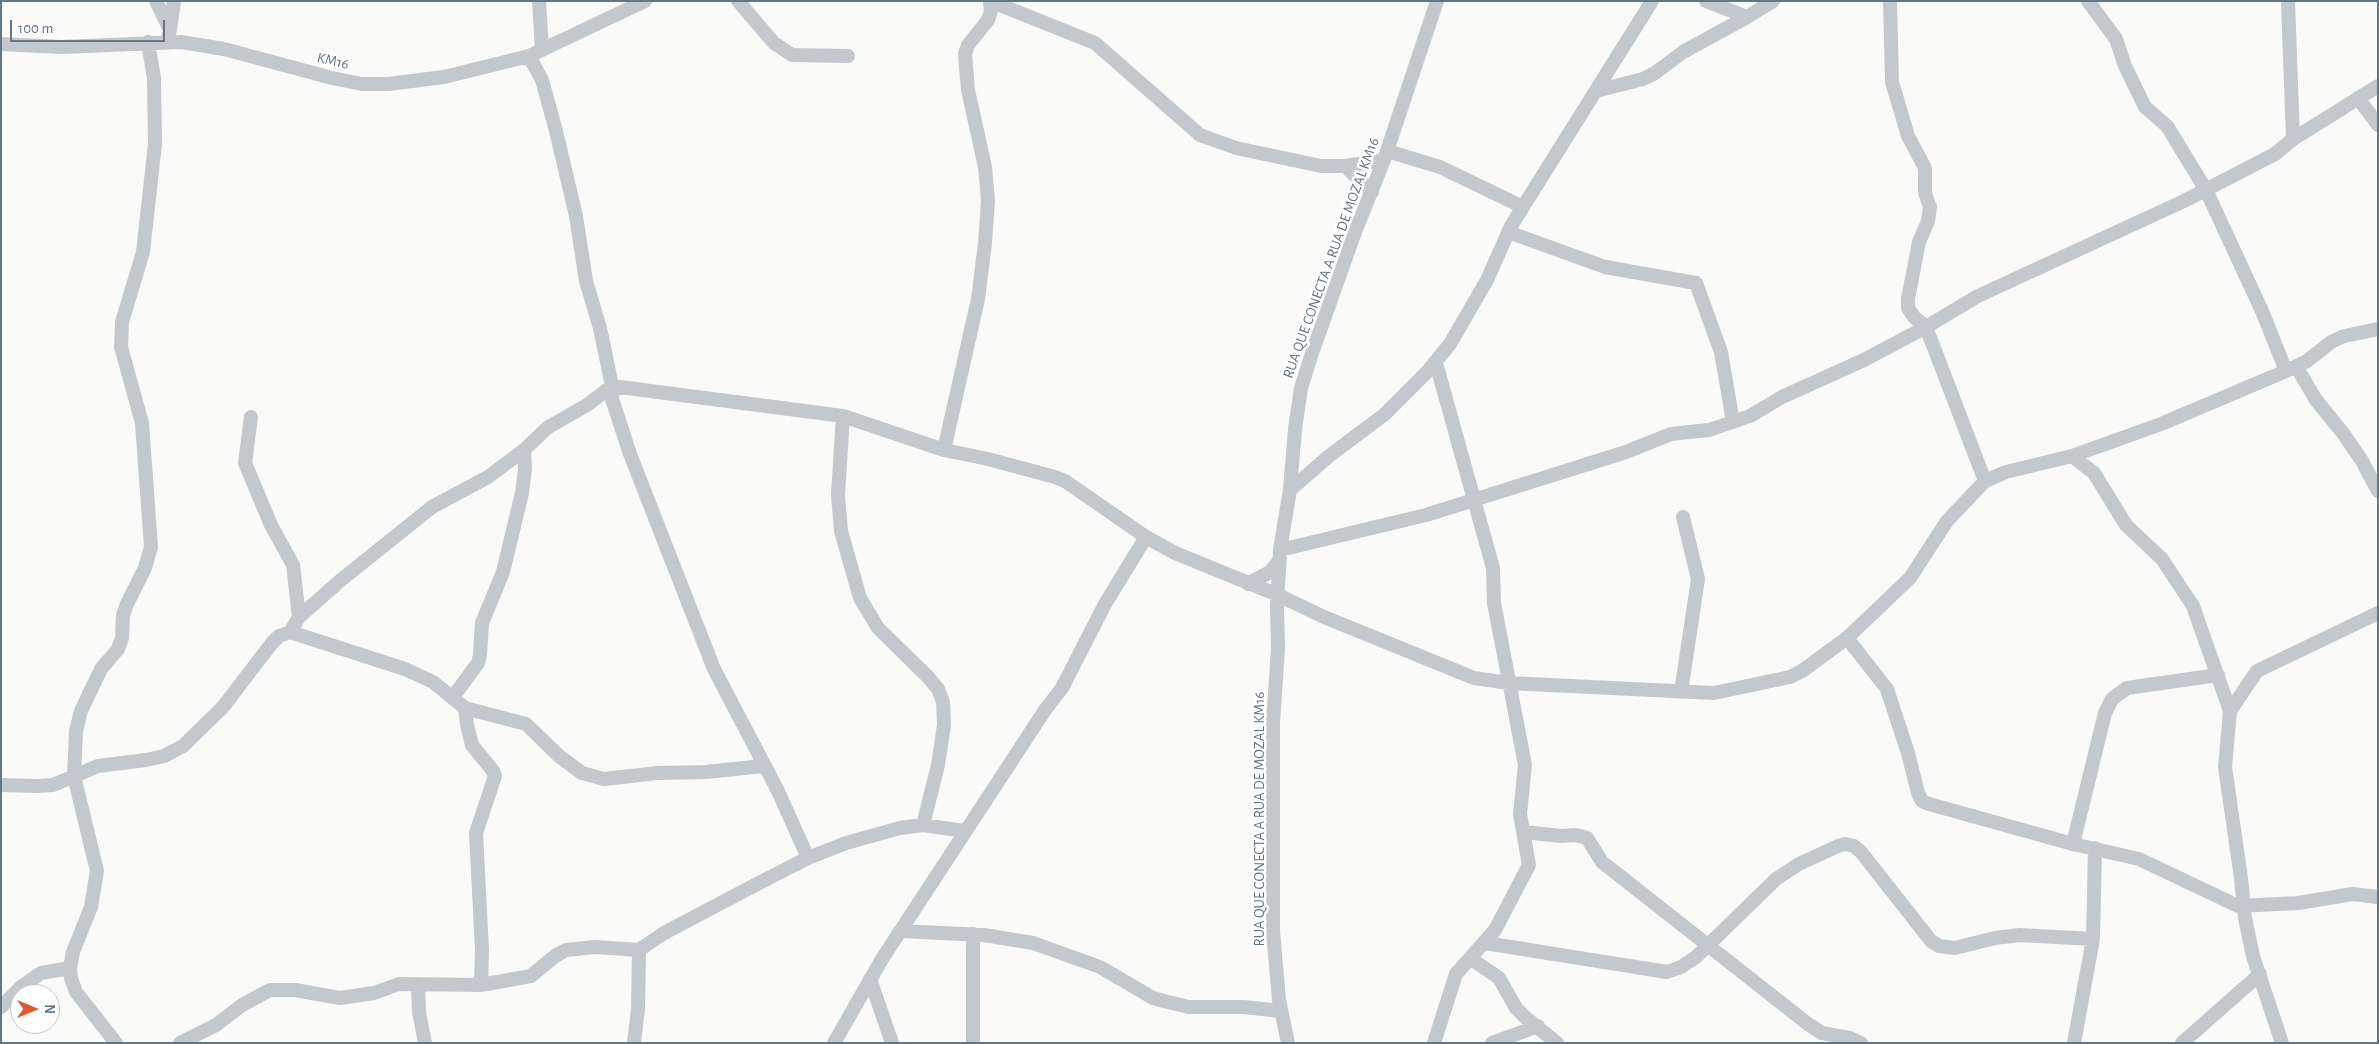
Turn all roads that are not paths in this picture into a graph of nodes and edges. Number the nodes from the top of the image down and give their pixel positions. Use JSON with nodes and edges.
{"nodes":[{"id":1,"x":156,"y":1,"type":"edge"},
{"id":2,"x":174,"y":1,"type":"edge"},
{"id":3,"x":539,"y":1,"type":"edge"},
{"id":4,"x":645,"y":1,"type":"edge"},
{"id":5,"x":738,"y":1,"type":"edge"},
{"id":6,"x":990,"y":1,"type":"edge"},
{"id":7,"x":1437,"y":1,"type":"edge"},
{"id":8,"x":1652,"y":1,"type":"edge"},
{"id":9,"x":1706,"y":1,"type":"edge"},
{"id":10,"x":1772,"y":1,"type":"edge"},
{"id":11,"x":1890,"y":1,"type":"edge"},
{"id":12,"x":2088,"y":1,"type":"edge"},
{"id":13,"x":2288,"y":1,"type":"edge"},
{"id":14,"x":1747,"y":17,"type":"junction"},
{"id":15,"x":168,"y":35,"type":"junction"},
{"id":16,"x":148,"y":42,"type":"junction"},
{"id":17,"x":1,"y":44,"type":"edge"},
{"id":18,"x":542,"y":50,"type":"junction"},
{"id":19,"x":529,"y":56,"type":"junction"},
{"id":20,"x":848,"y":56,"type":"dead end"},
{"id":21,"x":2378,"y":86,"type":"edge"},
{"id":22,"x":1596,"y":91,"type":"junction"},
{"id":23,"x":2358,"y":98,"type":"junction"},
{"id":24,"x":2378,"y":125,"type":"edge"},
{"id":25,"x":2293,"y":139,"type":"junction"},
{"id":26,"x":1386,"y":155,"type":"junction"},
{"id":27,"x":1345,"y":166,"type":"junction"},
{"id":28,"x":2206,"y":190,"type":"junction"},
{"id":29,"x":1372,"y":192,"type":"junction"},
{"id":30,"x":1523,"y":207,"type":"junction"},
{"id":31,"x":1508,"y":232,"type":"junction"},
{"id":32,"x":1926,"y":327,"type":"junction"},
{"id":33,"x":2378,"y":329,"type":"edge"},
{"id":34,"x":1436,"y":362,"type":"junction"},
{"id":35,"x":2291,"y":369,"type":"junction"},
{"id":36,"x":612,"y":386,"type":"junction"},
{"id":37,"x":844,"y":416,"type":"junction"},
{"id":38,"x":251,"y":417,"type":"dead end"},
{"id":39,"x":1734,"y":422,"type":"junction"},
{"id":40,"x":524,"y":450,"type":"junction"},
{"id":41,"x":944,"y":450,"type":"junction"},
{"id":42,"x":2072,"y":456,"type":"junction"},
{"id":43,"x":1985,"y":481,"type":"junction"},
{"id":44,"x":1290,"y":490,"type":"junction"},
{"id":45,"x":2378,"y":491,"type":"edge"},
{"id":46,"x":1473,"y":500,"type":"junction"},
{"id":47,"x":1683,"y":517,"type":"dead end"},
{"id":48,"x":1146,"y":537,"type":"junction"},
{"id":49,"x":1279,"y":556,"type":"junction"},
{"id":50,"x":1248,"y":584,"type":"junction"},
{"id":51,"x":1278,"y":595,"type":"junction"},
{"id":52,"x":2378,"y":613,"type":"edge"},
{"id":53,"x":299,"y":617,"type":"junction"},
{"id":54,"x":290,"y":632,"type":"junction"},
{"id":55,"x":1847,"y":638,"type":"junction"},
{"id":56,"x":2219,"y":680,"type":"junction"},
{"id":57,"x":1509,"y":683,"type":"junction"},
{"id":58,"x":2243,"y":689,"type":"junction"},
{"id":59,"x":1681,"y":692,"type":"junction"},
{"id":60,"x":453,"y":697,"type":"junction"},
{"id":61,"x":465,"y":708,"type":"junction"},
{"id":62,"x":2230,"y":711,"type":"junction"},
{"id":63,"x":763,"y":766,"type":"junction"},
{"id":64,"x":74,"y":776,"type":"junction"},
{"id":65,"x":1,"y":784,"type":"edge"},
{"id":66,"x":923,"y":825,"type":"junction"},
{"id":67,"x":964,"y":831,"type":"junction"},
{"id":68,"x":1524,"y":832,"type":"junction"},
{"id":69,"x":2073,"y":844,"type":"junction"},
{"id":70,"x":2095,"y":848,"type":"junction"},
{"id":71,"x":808,"y":858,"type":"junction"},
{"id":72,"x":2378,"y":897,"type":"edge"},
{"id":73,"x":2244,"y":906,"type":"junction"},
{"id":74,"x":900,"y":930,"type":"junction"},
{"id":75,"x":973,"y":934,"type":"junction"},
{"id":76,"x":2093,"y":939,"type":"junction"},
{"id":77,"x":1485,"y":943,"type":"junction"},
{"id":78,"x":1708,"y":946,"type":"junction"},
{"id":79,"x":639,"y":950,"type":"junction"},
{"id":80,"x":1470,"y":958,"type":"junction"},
{"id":81,"x":70,"y":968,"type":"junction"},
{"id":82,"x":2260,"y":974,"type":"junction"},
{"id":83,"x":870,"y":979,"type":"junction"},
{"id":84,"x":418,"y":984,"type":"junction"},
{"id":85,"x":481,"y":986,"type":"junction"},
{"id":86,"x":1,"y":1007,"type":"edge"},
{"id":87,"x":1281,"y":1011,"type":"junction"},
{"id":88,"x":1538,"y":1026,"type":"junction"},
{"id":89,"x":116,"y":1043,"type":"edge"},
{"id":90,"x":180,"y":1043,"type":"edge"},
{"id":91,"x":425,"y":1043,"type":"edge"},
{"id":92,"x":634,"y":1043,"type":"edge"},
{"id":93,"x":834,"y":1043,"type":"edge"},
{"id":94,"x":892,"y":1043,"type":"edge"},
{"id":95,"x":973,"y":1043,"type":"edge"},
{"id":96,"x":1288,"y":1043,"type":"edge"},
{"id":97,"x":1434,"y":1043,"type":"edge"},
{"id":98,"x":1492,"y":1043,"type":"edge"},
{"id":99,"x":1557,"y":1043,"type":"edge"},
{"id":100,"x":1861,"y":1043,"type":"edge"},
{"id":101,"x":2074,"y":1043,"type":"edge"},
{"id":102,"x":2182,"y":1043,"type":"edge"},
{"id":103,"x":2282,"y":1043,"type":"edge"}],
"edges":[{"from":1,"to":15,"type":"street"},
{"from":2,"to":15,"type":"street"},
{"from":3,"to":18,"type":"street"},
{"from":4,"to":18,"type":"street","name":"KM16"},
{"from":5,"to":20,"type":"street"},
{"from":6,"to":27,"type":"street"},
{"from":6,"to":41,"type":"street"},
{"from":7,"to":26,"type":"street","name":"RUA QUE CONECTA A RUA DE MOZAL KM16"},
{"from":8,"to":22,"type":"street"},
{"from":9,"to":14,"type":"street"},
{"from":10,"to":14,"type":"street"},
{"from":11,"to":32,"type":"street"},
{"from":12,"to":28,"type":"street"},
{"from":13,"to":25,"type":"street"},
{"from":14,"to":22,"type":"street"},
{"from":15,"to":16,"type":"street","name":"KM16"},
{"from":15,"to":19,"type":"street","name":"KM16"},
{"from":16,"to":17,"type":"street","name":"KM16"},
{"from":16,"to":64,"type":"street"},
{"from":18,"to":19,"type":"street","name":"KM16"},
{"from":19,"to":36,"type":"street"},
{"from":21,"to":23,"type":"street"},
{"from":22,"to":30,"type":"street"},
{"from":23,"to":24,"type":"street"},
{"from":23,"to":25,"type":"street"},
{"from":25,"to":28,"type":"street"},
{"from":26,"to":27,"type":"street"},
{"from":26,"to":29,"type":"street","name":"RUA QUE CONECTA A RUA DE MOZAL KM16"},
{"from":26,"to":30,"type":"street"},
{"from":27,"to":29,"type":"street"},
{"from":28,"to":32,"type":"street"},
{"from":28,"to":35,"type":"street"},
{"from":29,"to":44,"type":"street","name":"RUA QUE CONECTA A RUA DE MOZAL KM16"},
{"from":30,"to":31,"type":"street"},
{"from":31,"to":34,"type":"street"},
{"from":31,"to":39,"type":"street"},
{"from":32,"to":39,"type":"street"},
{"from":32,"to":43,"type":"street"},
{"from":33,"to":35,"type":"street"},
{"from":34,"to":44,"type":"street"},
{"from":34,"to":46,"type":"street"},
{"from":35,"to":42,"type":"street"},
{"from":35,"to":45,"type":"street"},
{"from":36,"to":37,"type":"street"},
{"from":36,"to":40,"type":"street"},
{"from":36,"to":63,"type":"street"},
{"from":37,"to":41,"type":"street"},
{"from":37,"to":66,"type":"street"},
{"from":38,"to":53,"type":"street"},
{"from":39,"to":46,"type":"street"},
{"from":40,"to":53,"type":"street"},
{"from":40,"to":60,"type":"street"},
{"from":41,"to":48,"type":"street"},
{"from":42,"to":43,"type":"street"},
{"from":42,"to":56,"type":"street"},
{"from":43,"to":55,"type":"street"},
{"from":44,"to":49,"type":"street","name":"RUA QUE CONECTA A RUA DE MOZAL KM16"},
{"from":46,"to":49,"type":"street"},
{"from":46,"to":57,"type":"street"},
{"from":47,"to":59,"type":"street"},
{"from":48,"to":50,"type":"street"},
{"from":48,"to":67,"type":"street"},
{"from":49,"to":50,"type":"street"},
{"from":49,"to":51,"type":"street","name":"RUA QUE CONECTA A RUA DE MOZAL KM16"},
{"from":50,"to":51,"type":"street"},
{"from":51,"to":57,"type":"street"},
{"from":51,"to":87,"type":"street","name":"RUA QUE CONECTA A RUA DE MOZAL KM16"},
{"from":52,"to":58,"type":"street"},
{"from":53,"to":54,"type":"street"},
{"from":54,"to":60,"type":"street"},
{"from":54,"to":64,"type":"street"},
{"from":55,"to":59,"type":"street"},
{"from":55,"to":69,"type":"street"},
{"from":56,"to":58,"type":"street"},
{"from":56,"to":62,"type":"street"},
{"from":56,"to":69,"type":"street"},
{"from":57,"to":59,"type":"street"},
{"from":57,"to":68,"type":"street"},
{"from":58,"to":62,"type":"street"},
{"from":60,"to":61,"type":"street"},
{"from":61,"to":63,"type":"street"},
{"from":61,"to":85,"type":"street"},
{"from":62,"to":73,"type":"street"},
{"from":63,"to":71,"type":"street"},
{"from":64,"to":65,"type":"street"},
{"from":64,"to":81,"type":"street"},
{"from":66,"to":67,"type":"street"},
{"from":66,"to":71,"type":"street"},
{"from":67,"to":74,"type":"street"},
{"from":68,"to":77,"type":"street"},
{"from":68,"to":78,"type":"street"},
{"from":69,"to":70,"type":"street"},
{"from":70,"to":73,"type":"street"},
{"from":70,"to":76,"type":"street"},
{"from":71,"to":79,"type":"street"},
{"from":72,"to":73,"type":"street"},
{"from":73,"to":82,"type":"street"},
{"from":74,"to":75,"type":"street"},
{"from":74,"to":83,"type":"street"},
{"from":75,"to":87,"type":"street"},
{"from":75,"to":95,"type":"street"},
{"from":76,"to":78,"type":"street"},
{"from":76,"to":101,"type":"street"},
{"from":77,"to":78,"type":"street"},
{"from":77,"to":80,"type":"street"},
{"from":78,"to":100,"type":"street"},
{"from":79,"to":85,"type":"street"},
{"from":79,"to":92,"type":"street"},
{"from":80,"to":88,"type":"street"},
{"from":80,"to":97,"type":"street"},
{"from":81,"to":86,"type":"street"},
{"from":81,"to":89,"type":"street"},
{"from":82,"to":102,"type":"street"},
{"from":82,"to":103,"type":"street"},
{"from":83,"to":93,"type":"street"},
{"from":83,"to":94,"type":"street"},
{"from":84,"to":85,"type":"street"},
{"from":84,"to":90,"type":"street"},
{"from":84,"to":91,"type":"street"},
{"from":87,"to":96,"type":"street","name":"RUA QUE CONECTA A RUA DE MOZAL KM16"},
{"from":88,"to":98,"type":"street"},
{"from":88,"to":99,"type":"street"}]}
